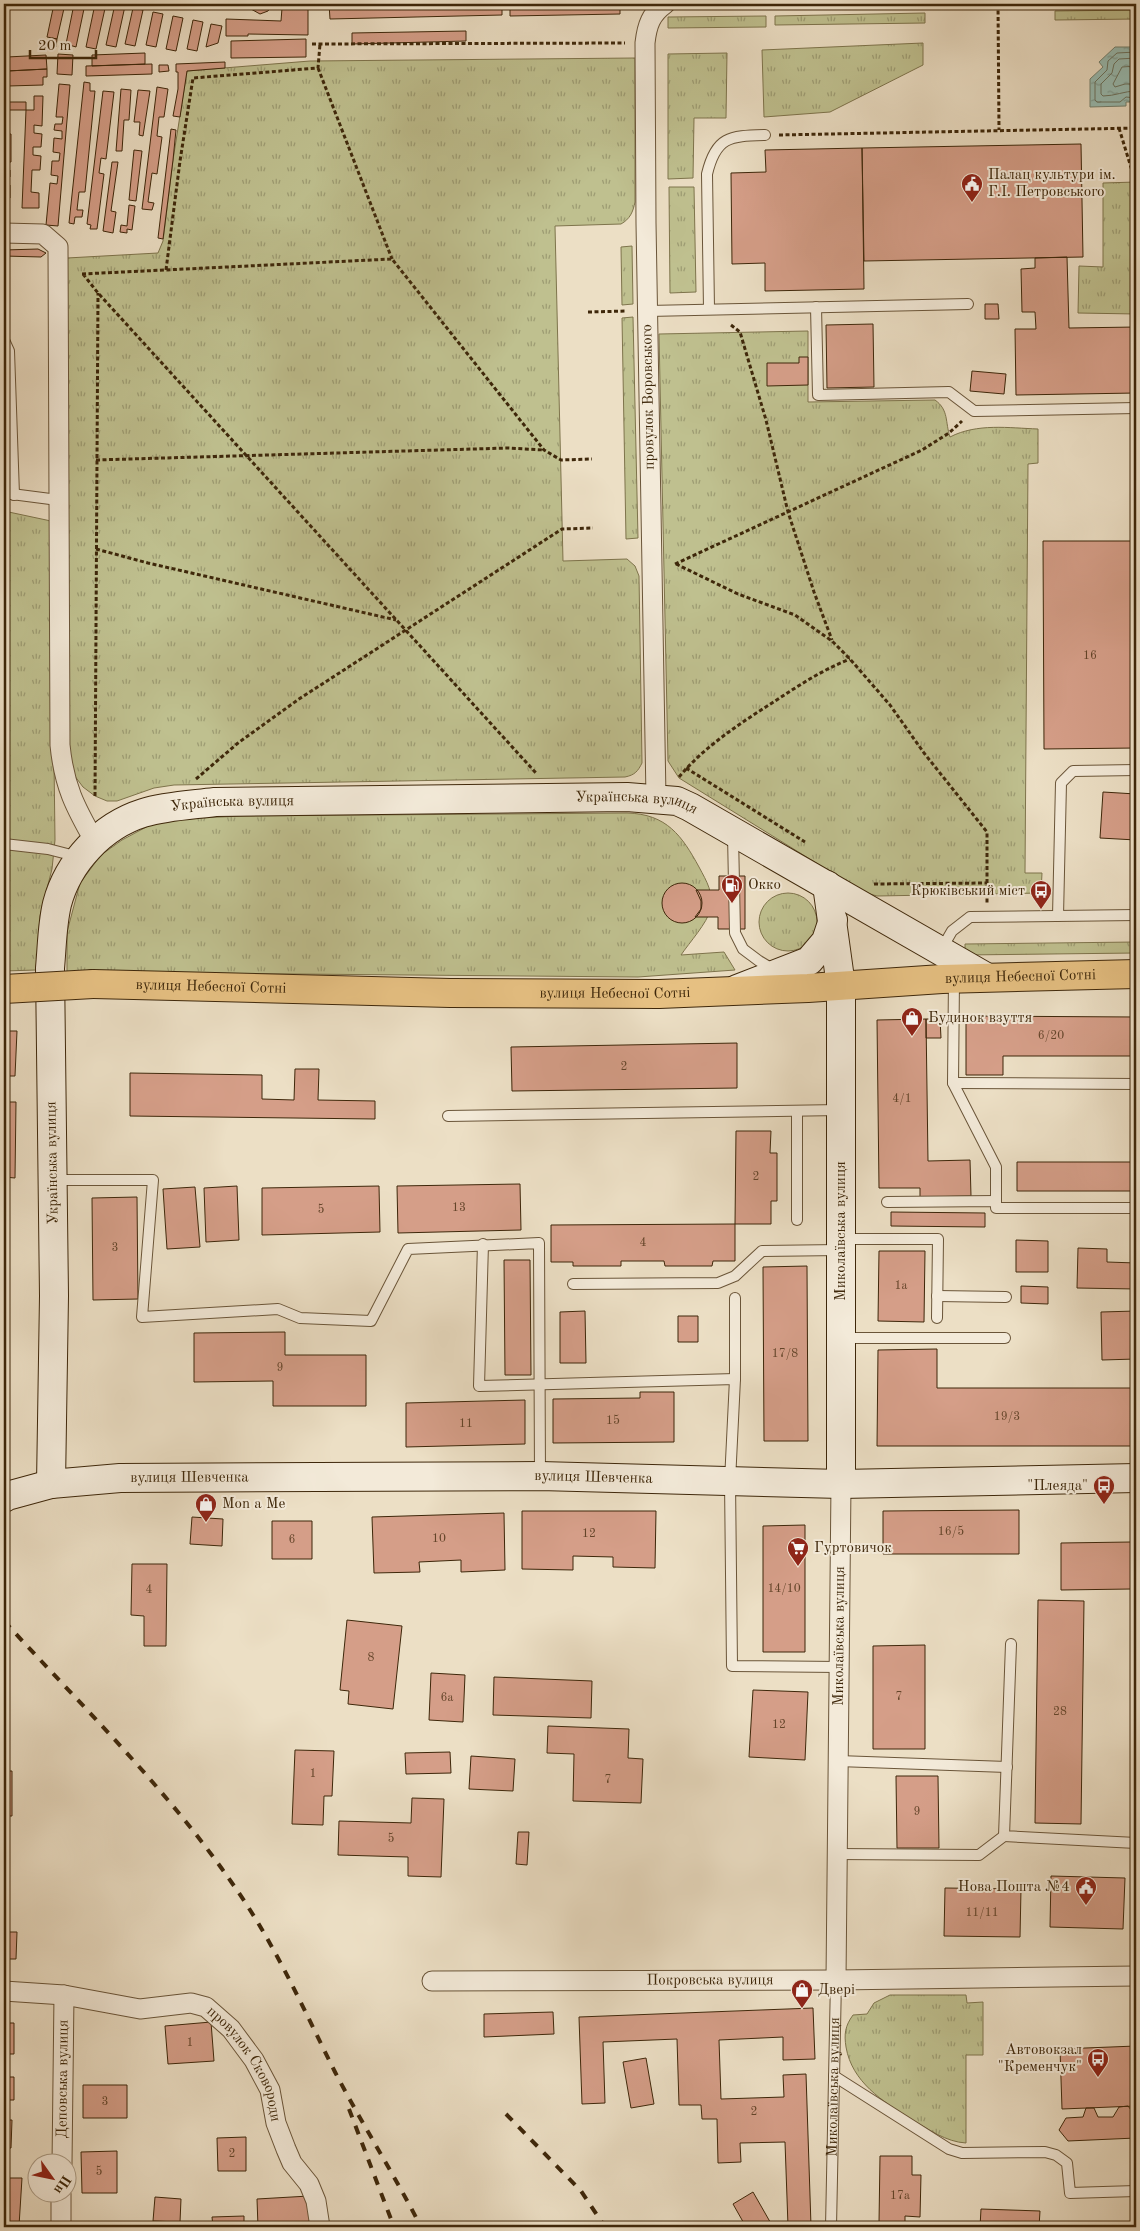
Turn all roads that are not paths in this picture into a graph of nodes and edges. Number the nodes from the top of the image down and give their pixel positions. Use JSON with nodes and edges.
{"nodes":[{"id":1,"x":665,"y":4,"type":"edge"},
{"id":2,"x":765,"y":135,"type":"road end"},
{"id":3,"x":4,"y":233,"type":"edge"},
{"id":4,"x":968,"y":304,"type":"dead end"},
{"id":5,"x":816,"y":307,"type":"junction"},
{"id":6,"x":709,"y":309,"type":"junction"},
{"id":7,"x":648,"y":311,"type":"junction"},
{"id":8,"x":4,"y":340,"type":"edge"},
{"id":9,"x":1136,"y":408,"type":"edge"},
{"id":10,"x":9,"y":494,"type":"edge"},
{"id":11,"x":58,"y":500,"type":"junction"},
{"id":12,"x":1136,"y":770,"type":"edge"},
{"id":13,"x":656,"y":798,"type":"junction"},
{"id":14,"x":733,"y":831,"type":"junction"},
{"id":15,"x":4,"y":844,"type":"edge"},
{"id":16,"x":87,"y":849,"type":"junction"},
{"id":17,"x":827,"y":885,"type":"junction"},
{"id":18,"x":1136,"y":915,"type":"edge"},
{"id":19,"x":1058,"y":916,"type":"junction"},
{"id":20,"x":832,"y":920,"type":"junction"},
{"id":21,"x":940,"y":951,"type":"junction"},
{"id":22,"x":780,"y":973,"type":"junction"},
{"id":23,"x":1136,"y":974,"type":"edge"},
{"id":24,"x":986,"y":977,"type":"junction"},
{"id":25,"x":948,"y":978,"type":"junction"},
{"id":26,"x":840,"y":986,"type":"junction"},
{"id":27,"x":808,"y":988,"type":"junction"},
{"id":28,"x":4,"y":989,"type":"edge"},
{"id":29,"x":732,"y":991,"type":"junction"},
{"id":30,"x":953,"y":1083,"type":"junction"},
{"id":31,"x":1136,"y":1084,"type":"edge"},
{"id":32,"x":841,"y":1110,"type":"junction"},
{"id":33,"x":797,"y":1111,"type":"junction"},
{"id":34,"x":448,"y":1116,"type":"dead end"},
{"id":35,"x":53,"y":1180,"type":"junction"},
{"id":36,"x":996,"y":1201,"type":"junction"},
{"id":37,"x":888,"y":1202,"type":"dead end"},
{"id":38,"x":1136,"y":1208,"type":"edge"},
{"id":39,"x":797,"y":1220,"type":"dead end"},
{"id":40,"x":483,"y":1244,"type":"junction"},
{"id":41,"x":841,"y":1245,"type":"junction"},
{"id":42,"x":573,"y":1284,"type":"dead end"},
{"id":43,"x":937,"y":1296,"type":"junction"},
{"id":44,"x":1006,"y":1297,"type":"dead end"},
{"id":45,"x":735,"y":1298,"type":"dead end"},
{"id":46,"x":937,"y":1318,"type":"dead end"},
{"id":47,"x":841,"y":1338,"type":"junction"},
{"id":48,"x":1005,"y":1338,"type":"dead end"},
{"id":49,"x":735,"y":1379,"type":"junction"},
{"id":50,"x":539,"y":1384,"type":"junction"},
{"id":51,"x":540,"y":1476,"type":"junction"},
{"id":52,"x":1136,"y":1478,"type":"edge"},
{"id":53,"x":730,"y":1481,"type":"junction"},
{"id":54,"x":51,"y":1484,"type":"junction"},
{"id":55,"x":841,"y":1484,"type":"junction"},
{"id":56,"x":4,"y":1498,"type":"edge"},
{"id":57,"x":1011,"y":1644,"type":"dead end"},
{"id":58,"x":839,"y":1667,"type":"junction"},
{"id":59,"x":838,"y":1761,"type":"junction"},
{"id":60,"x":1007,"y":1767,"type":"junction"},
{"id":61,"x":1004,"y":1836,"type":"junction"},
{"id":62,"x":1136,"y":1843,"type":"edge"},
{"id":63,"x":838,"y":1854,"type":"junction"},
{"id":64,"x":1136,"y":1976,"type":"edge"},
{"id":65,"x":836,"y":1980,"type":"junction"},
{"id":66,"x":432,"y":1981,"type":"dead end"},
{"id":67,"x":4,"y":1990,"type":"edge"},
{"id":68,"x":64,"y":1995,"type":"junction"},
{"id":69,"x":834,"y":2076,"type":"junction"},
{"id":70,"x":62,"y":2154,"type":"edge"},
{"id":71,"x":1136,"y":2191,"type":"edge"},
{"id":72,"x":61,"y":2204,"type":"edge"},
{"id":73,"x":60,"y":2227,"type":"edge"},
{"id":74,"x":320,"y":2227,"type":"edge"},
{"id":75,"x":831,"y":2227,"type":"edge"}],
"edges":[{"from":1,"to":7,"type":"street","name":"провулок Воровського"},
{"from":2,"to":6,"type":"lane"},
{"from":3,"to":11,"type":"street"},
{"from":4,"to":5,"type":"lane"},
{"from":5,"to":6,"type":"lane"},
{"from":5,"to":9,"type":"lane"},
{"from":6,"to":7,"type":"lane"},
{"from":7,"to":13,"type":"street","name":"провулок Воровського"},
{"from":8,"to":10,"type":"lane"},
{"from":10,"to":11,"type":"lane"},
{"from":11,"to":16,"type":"street"},
{"from":12,"to":19,"type":"lane"},
{"from":13,"to":14,"type":"street","name":"Українська вулиця"},
{"from":13,"to":16,"type":"street","name":"Українська вулиця"},
{"from":14,"to":17,"type":"street","name":"Українська вулиця"},
{"from":14,"to":22,"type":"lane"},
{"from":15,"to":16,"type":"lane"},
{"from":16,"to":35,"type":"street","name":"Українська вулиця"},
{"from":17,"to":20,"type":"street","name":"Миколаївська вулиця"},
{"from":17,"to":21,"type":"street","name":"Українська вулиця"},
{"from":18,"to":19,"type":"lane"},
{"from":19,"to":21,"type":"lane"},
{"from":20,"to":22,"type":"street"},
{"from":20,"to":26,"type":"street","name":"Миколаївська вулиця"},
{"from":21,"to":24,"type":"street","name":"Українська вулиця"},
{"from":21,"to":25,"type":"lane"},
{"from":22,"to":27,"type":"lane"},
{"from":22,"to":29,"type":"street"},
{"from":23,"to":24,"type":"highway","name":"вулиця Небесної Сотні"},
{"from":24,"to":25,"type":"highway","name":"вулиця Небесної Сотні"},
{"from":25,"to":26,"type":"highway","name":"вулиця Небесної Сотні"},
{"from":25,"to":30,"type":"lane"},
{"from":26,"to":27,"type":"highway","name":"вулиця Небесної Сотні"},
{"from":26,"to":32,"type":"street","name":"Миколаївська вулиця"},
{"from":27,"to":29,"type":"highway","name":"вулиця Небесної Сотні"},
{"from":28,"to":29,"type":"highway","name":"вулиця Небесної Сотні","bridge":true},
{"from":30,"to":31,"type":"lane"},
{"from":30,"to":36,"type":"lane"},
{"from":32,"to":33,"type":"lane"},
{"from":32,"to":41,"type":"street","name":"Миколаївська вулиця"},
{"from":33,"to":34,"type":"lane"},
{"from":33,"to":39,"type":"lane"},
{"from":35,"to":40,"type":"lane"},
{"from":35,"to":54,"type":"street","name":"Українська вулиця"},
{"from":36,"to":37,"type":"lane"},
{"from":36,"to":38,"type":"lane"},
{"from":40,"to":50,"type":"lane"},
{"from":40,"to":50,"type":"lane"},
{"from":41,"to":42,"type":"lane"},
{"from":41,"to":43,"type":"lane"},
{"from":41,"to":47,"type":"street","name":"Миколаївська вулиця"},
{"from":43,"to":44,"type":"lane"},
{"from":43,"to":46,"type":"lane"},
{"from":45,"to":49,"type":"lane"},
{"from":47,"to":48,"type":"lane"},
{"from":47,"to":55,"type":"street","name":"Миколаївська вулиця"},
{"from":49,"to":50,"type":"lane"},
{"from":49,"to":53,"type":"lane"},
{"from":50,"to":51,"type":"lane"},
{"from":51,"to":53,"type":"street","name":"вулиця Шевченка"},
{"from":51,"to":54,"type":"street","name":"вулиця Шевченка"},
{"from":52,"to":55,"type":"street","name":"вулиця Шевченка"},
{"from":53,"to":55,"type":"street","name":"вулиця Шевченка"},
{"from":53,"to":58,"type":"lane"},
{"from":54,"to":56,"type":"street","name":"вулиця Шевченка"},
{"from":55,"to":58,"type":"street","name":"Миколаївська вулиця"},
{"from":57,"to":60,"type":"lane"},
{"from":58,"to":59,"type":"street","name":"Миколаївська вулиця"},
{"from":59,"to":60,"type":"lane"},
{"from":59,"to":63,"type":"street","name":"Миколаївська вулиця"},
{"from":60,"to":61,"type":"lane"},
{"from":61,"to":62,"type":"lane"},
{"from":61,"to":63,"type":"lane"},
{"from":63,"to":65,"type":"street","name":"Миколаївська вулиця"},
{"from":64,"to":65,"type":"street","name":"Покровська вулиця"},
{"from":65,"to":66,"type":"street","name":"Покровська вулиця"},
{"from":65,"to":69,"type":"lane","name":"Миколаївська вулиця"},
{"from":67,"to":68,"type":"street","name":"провулок Сковороди"},
{"from":68,"to":70,"type":"street","name":"Деповська вулиця"},
{"from":68,"to":74,"type":"street","name":"провулок Сковороди"},
{"from":69,"to":71,"type":"lane"},
{"from":69,"to":75,"type":"lane","name":"Миколаївська вулиця"},
{"from":72,"to":73,"type":"street"}]}
